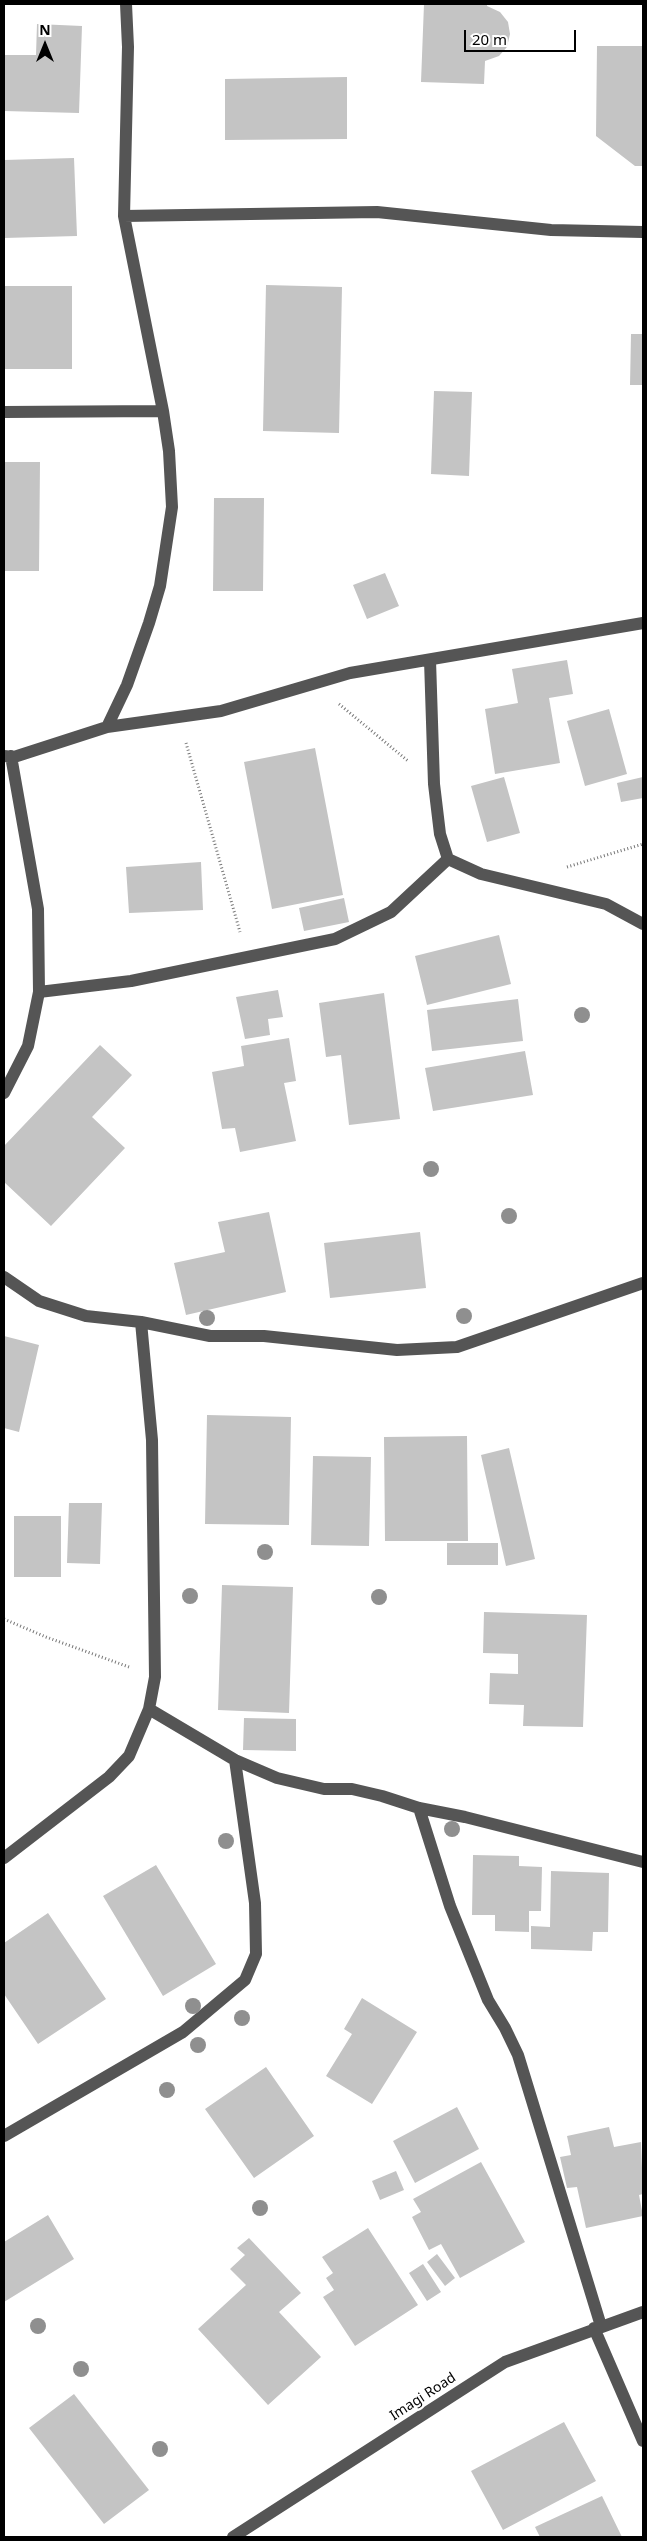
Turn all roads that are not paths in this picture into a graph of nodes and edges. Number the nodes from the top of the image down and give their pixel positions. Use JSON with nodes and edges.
{"nodes":[{"id":1,"x":126,"y":4,"type":"edge"},
{"id":2,"x":124,"y":216,"type":"junction"},
{"id":3,"x":643,"y":232,"type":"edge"},
{"id":4,"x":163,"y":411,"type":"junction"},
{"id":5,"x":4,"y":412,"type":"edge"},
{"id":6,"x":643,"y":623,"type":"edge"},
{"id":7,"x":430,"y":660,"type":"junction"},
{"id":8,"x":107,"y":727,"type":"junction"},
{"id":9,"x":7,"y":756,"type":"edge"},
{"id":10,"x":448,"y":859,"type":"junction"},
{"id":11,"x":643,"y":924,"type":"edge"},
{"id":12,"x":39,"y":992,"type":"junction"},
{"id":13,"x":4,"y":1093,"type":"edge"},
{"id":14,"x":4,"y":1277,"type":"edge"},
{"id":15,"x":643,"y":1283,"type":"edge"},
{"id":16,"x":141,"y":1322,"type":"junction"},
{"id":17,"x":148,"y":1709,"type":"junction"},
{"id":18,"x":235,"y":1760,"type":"junction"},
{"id":19,"x":419,"y":1808,"type":"junction"},
{"id":20,"x":4,"y":1858,"type":"edge"},
{"id":21,"x":643,"y":1862,"type":"edge"},
{"id":22,"x":4,"y":2136,"type":"edge"},
{"id":23,"x":643,"y":2312,"type":"edge"},
{"id":24,"x":597,"y":2327,"type":"junction"},
{"id":25,"x":643,"y":2441,"type":"edge"},
{"id":26,"x":234,"y":2537,"type":"edge"}],
"edges":[{"from":1,"to":2,"type":"street"},
{"from":2,"to":3,"type":"street"},
{"from":2,"to":4,"type":"street"},
{"from":4,"to":5,"type":"street"},
{"from":4,"to":8,"type":"street"},
{"from":6,"to":7,"type":"street"},
{"from":7,"to":8,"type":"street"},
{"from":7,"to":10,"type":"street"},
{"from":8,"to":9,"type":"street"},
{"from":9,"to":12,"type":"street"},
{"from":10,"to":11,"type":"street"},
{"from":10,"to":12,"type":"street"},
{"from":12,"to":13,"type":"street"},
{"from":14,"to":16,"type":"street"},
{"from":15,"to":16,"type":"street"},
{"from":16,"to":17,"type":"street"},
{"from":17,"to":18,"type":"street"},
{"from":17,"to":20,"type":"street"},
{"from":18,"to":19,"type":"street"},
{"from":18,"to":22,"type":"street"},
{"from":19,"to":21,"type":"street"},
{"from":19,"to":24,"type":"street"},
{"from":23,"to":24,"type":"street","name":"Imagi Road"},
{"from":24,"to":25,"type":"street"},
{"from":24,"to":26,"type":"street","name":"Imagi Road"}]}
